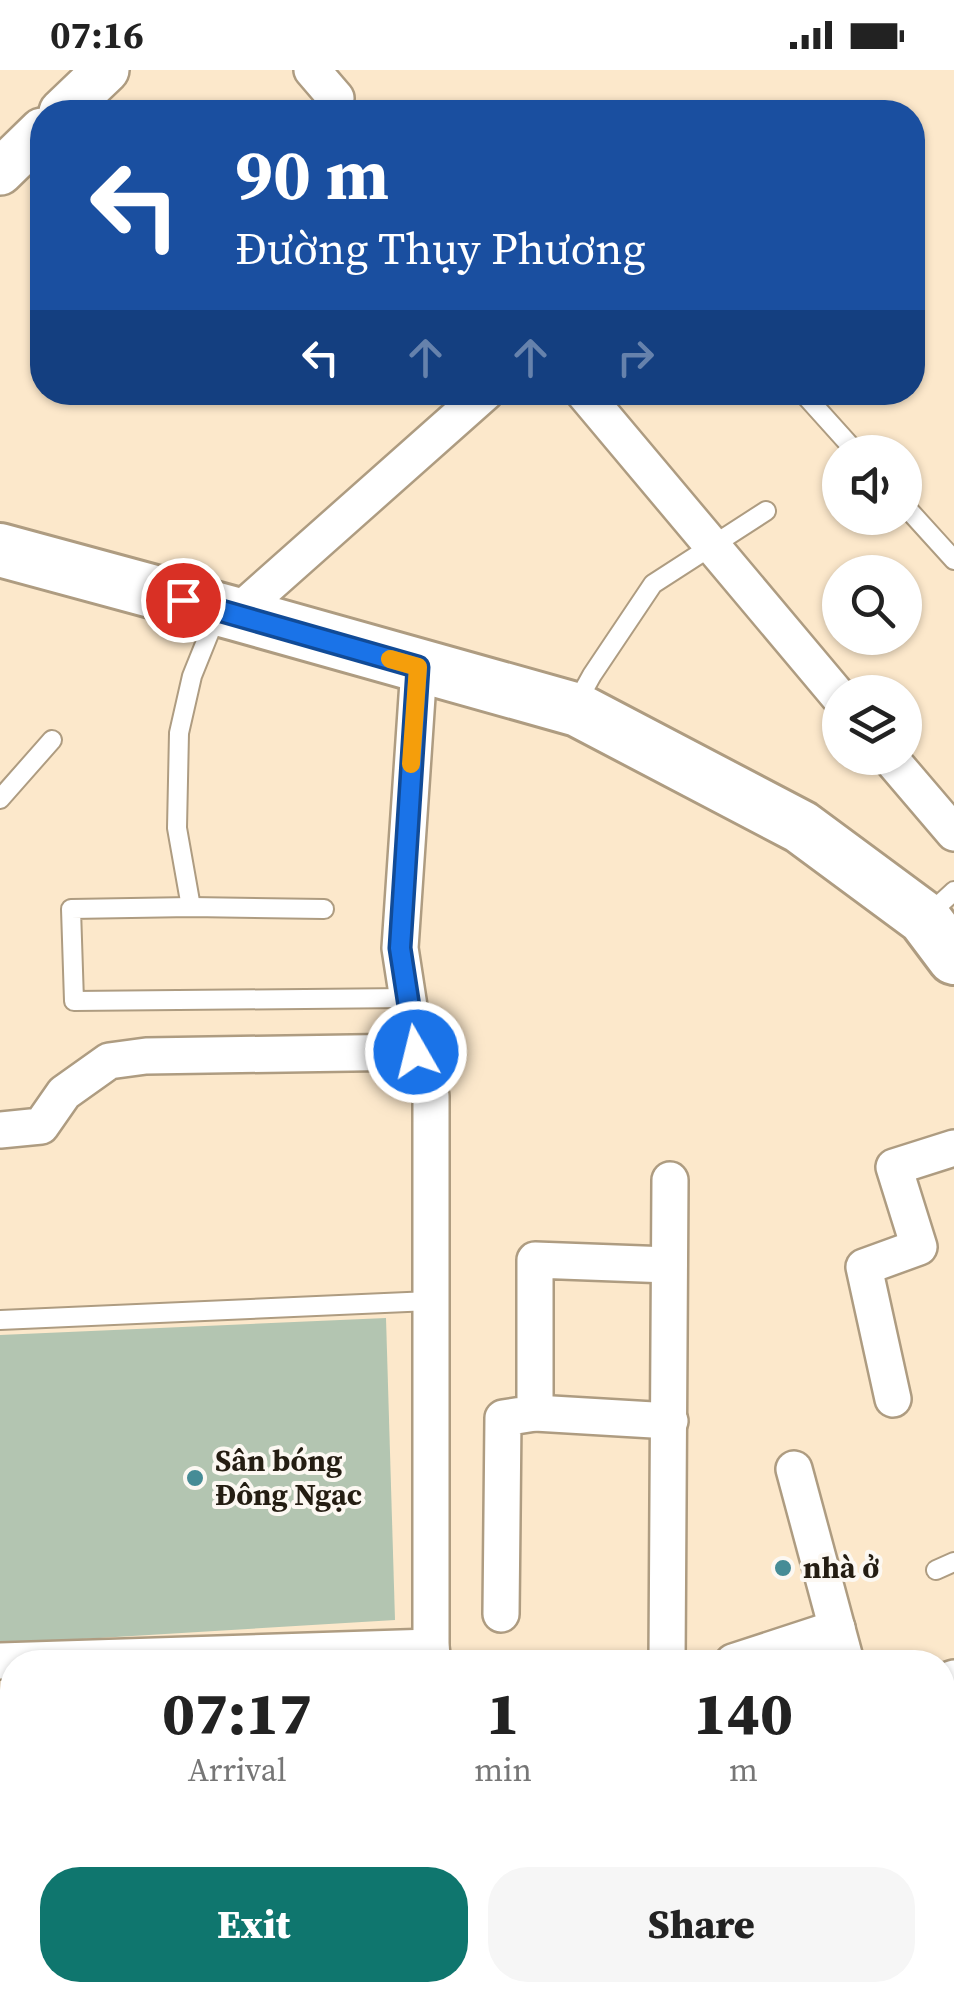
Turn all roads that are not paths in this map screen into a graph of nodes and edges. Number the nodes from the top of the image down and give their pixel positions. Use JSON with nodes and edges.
{"nodes":[{"id":1,"x":106,"y":70,"type":"edge"},
{"id":2,"x":312,"y":70,"type":"edge"},
{"id":3,"x":336,"y":98,"type":"dead end"},
{"id":4,"x":75,"y":100,"type":"edge"},
{"id":5,"x":30,"y":143,"type":"edge"},
{"id":6,"x":0,"y":172,"type":"edge"},
{"id":7,"x":471,"y":405,"type":"edge"},
{"id":8,"x":594,"y":405,"type":"edge"},
{"id":9,"x":814,"y":405,"type":"edge"},
{"id":10,"x":841,"y":435,"type":"edge"},
{"id":11,"x":766,"y":512,"type":"dead end"},
{"id":12,"x":922,"y":525,"type":"edge"},
{"id":13,"x":712,"y":546,"type":"junction"},
{"id":14,"x":0,"y":550,"type":"edge"},
{"id":15,"x":954,"y":560,"type":"edge"},
{"id":16,"x":228,"y":612,"type":"junction"},
{"id":17,"x":418,"y":667,"type":"junction"},
{"id":18,"x":822,"y":677,"type":"edge"},
{"id":19,"x":578,"y":710,"type":"junction"},
{"id":20,"x":52,"y":740,"type":"dead end"},
{"id":21,"x":905,"y":775,"type":"edge"},
{"id":22,"x":0,"y":799,"type":"edge"},
{"id":23,"x":954,"y":833,"type":"edge"},
{"id":24,"x":192,"y":907,"type":"junction"},
{"id":25,"x":324,"y":909,"type":"dead end"},
{"id":26,"x":944,"y":923,"type":"edge"},
{"id":27,"x":408,"y":998,"type":"junction"},
{"id":28,"x":432,"y":1096,"type":"dead end"},
{"id":29,"x":0,"y":1130,"type":"edge"},
{"id":30,"x":954,"y":1148,"type":"edge"},
{"id":31,"x":670,"y":1180,"type":"dead end"},
{"id":32,"x":669,"y":1265,"type":"junction"},
{"id":33,"x":430,"y":1302,"type":"junction"},
{"id":34,"x":0,"y":1320,"type":"edge"},
{"id":35,"x":893,"y":1399,"type":"dead end"},
{"id":36,"x":535,"y":1414,"type":"junction"},
{"id":37,"x":670,"y":1421,"type":"junction"},
{"id":38,"x":794,"y":1469,"type":"dead end"},
{"id":39,"x":501,"y":1614,"type":"dead end"},
{"id":40,"x":842,"y":1646,"type":"edge"},
{"id":41,"x":432,"y":1650,"type":"edge"},
{"id":42,"x":667,"y":1650,"type":"edge"},
{"id":43,"x":815,"y":1650,"type":"edge"}],
"edges":[{"from":1,"to":4,"type":"street"},
{"from":2,"to":3,"type":"street"},
{"from":5,"to":6,"type":"street"},
{"from":7,"to":16,"type":"street"},
{"from":8,"to":13,"type":"street"},
{"from":9,"to":10,"type":"lane"},
{"from":11,"to":13,"type":"lane"},
{"from":12,"to":15,"type":"lane"},
{"from":13,"to":18,"type":"street"},
{"from":13,"to":19,"type":"lane"},
{"from":14,"to":16,"type":"main road"},
{"from":16,"to":17,"type":"main road"},
{"from":16,"to":24,"type":"lane"},
{"from":17,"to":19,"type":"main road"},
{"from":17,"to":27,"type":"street"},
{"from":19,"to":26,"type":"main road"},
{"from":20,"to":22,"type":"lane"},
{"from":21,"to":23,"type":"street"},
{"from":24,"to":25,"type":"lane"},
{"from":24,"to":27,"type":"lane"},
{"from":27,"to":29,"type":"street"},
{"from":28,"to":33,"type":"street"},
{"from":30,"to":35,"type":"street"},
{"from":31,"to":32,"type":"street"},
{"from":32,"to":36,"type":"street"},
{"from":32,"to":37,"type":"street"},
{"from":33,"to":34,"type":"lane"},
{"from":33,"to":41,"type":"street"},
{"from":36,"to":37,"type":"street"},
{"from":36,"to":39,"type":"street"},
{"from":37,"to":42,"type":"street"},
{"from":38,"to":40,"type":"street"},
{"from":40,"to":43,"type":"street"}]}
